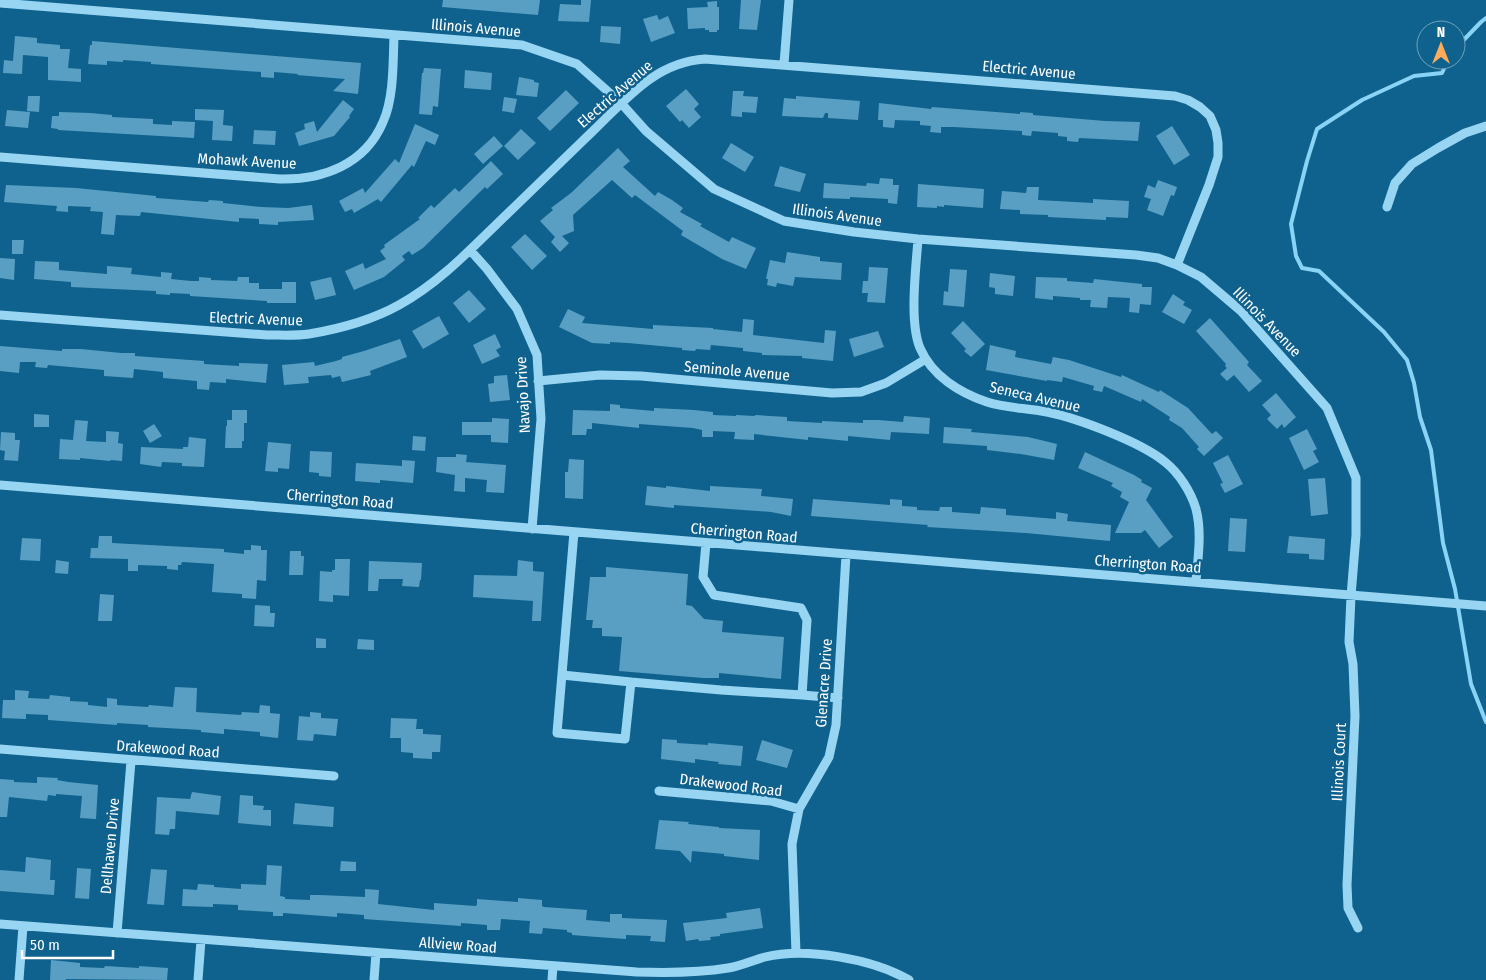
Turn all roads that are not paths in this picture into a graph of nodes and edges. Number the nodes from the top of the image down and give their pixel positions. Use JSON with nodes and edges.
{"nodes":[{"id":1,"x":789,"y":0,"type":"edge"},
{"id":2,"x":0,"y":3,"type":"edge"},
{"id":3,"x":394,"y":35,"type":"junction"},
{"id":4,"x":784,"y":64,"type":"junction"},
{"id":5,"x":621,"y":104,"type":"junction"},
{"id":6,"x":1486,"y":126,"type":"edge"},
{"id":7,"x":0,"y":157,"type":"edge"},
{"id":8,"x":1386,"y":207,"type":"dead end"},
{"id":9,"x":918,"y":239,"type":"junction"},
{"id":10,"x":470,"y":250,"type":"junction"},
{"id":11,"x":1177,"y":265,"type":"junction"},
{"id":12,"x":0,"y":315,"type":"edge"},
{"id":13,"x":926,"y":359,"type":"junction"},
{"id":14,"x":538,"y":381,"type":"junction"},
{"id":15,"x":0,"y":485,"type":"edge"},
{"id":16,"x":532,"y":529,"type":"junction"},
{"id":17,"x":574,"y":532,"type":"junction"},
{"id":18,"x":706,"y":543,"type":"junction"},
{"id":19,"x":846,"y":555,"type":"junction"},
{"id":20,"x":1196,"y":581,"type":"junction"},
{"id":21,"x":1351,"y":596,"type":"junction"},
{"id":22,"x":1486,"y":606,"type":"edge"},
{"id":23,"x":562,"y":675,"type":"junction"},
{"id":24,"x":631,"y":682,"type":"junction"},
{"id":25,"x":802,"y":695,"type":"junction"},
{"id":26,"x":838,"y":698,"type":"junction"},
{"id":27,"x":0,"y":749,"type":"edge"},
{"id":28,"x":130,"y":761,"type":"junction"},
{"id":29,"x":334,"y":776,"type":"dead end"},
{"id":30,"x":659,"y":791,"type":"dead end"},
{"id":31,"x":799,"y":809,"type":"junction"},
{"id":32,"x":0,"y":924,"type":"edge"},
{"id":33,"x":23,"y":926,"type":"junction"},
{"id":34,"x":1358,"y":928,"type":"dead end"},
{"id":35,"x":117,"y":933,"type":"junction"},
{"id":36,"x":201,"y":940,"type":"junction"},
{"id":37,"x":376,"y":953,"type":"junction"},
{"id":38,"x":796,"y":953,"type":"junction"},
{"id":39,"x":553,"y":966,"type":"junction"},
{"id":40,"x":20,"y":980,"type":"edge"},
{"id":41,"x":198,"y":980,"type":"edge"},
{"id":42,"x":374,"y":980,"type":"edge"},
{"id":43,"x":552,"y":980,"type":"edge"},
{"id":44,"x":909,"y":980,"type":"edge"}],
"edges":[{"from":1,"to":4,"type":"street"},
{"from":2,"to":3,"type":"street","name":"Illinois Avenue"},
{"from":3,"to":5,"type":"street","name":"Illinois Avenue"},
{"from":3,"to":7,"type":"street","name":"Mohawk Avenue"},
{"from":4,"to":5,"type":"street","name":"Electric Avenue"},
{"from":4,"to":11,"type":"street","name":"Electric Avenue"},
{"from":5,"to":9,"type":"street","name":"Illinois Avenue"},
{"from":5,"to":10,"type":"street","name":"Electric Avenue"},
{"from":6,"to":8,"type":"street"},
{"from":9,"to":11,"type":"street","name":"Illinois Avenue"},
{"from":9,"to":13,"type":"street","name":"Seneca Avenue"},
{"from":10,"to":12,"type":"street","name":"Electric Avenue"},
{"from":10,"to":14,"type":"street","name":"Navajo Drive"},
{"from":11,"to":21,"type":"street","name":"Illinois Avenue"},
{"from":13,"to":14,"type":"street","name":"Seminole Avenue"},
{"from":13,"to":20,"type":"street","name":"Seneca Avenue"},
{"from":14,"to":16,"type":"street","name":"Navajo Drive"},
{"from":15,"to":16,"type":"street","name":"Cherrington Road"},
{"from":16,"to":17,"type":"street","name":"Cherrington Road"},
{"from":17,"to":18,"type":"street","name":"Cherrington Road"},
{"from":17,"to":23,"type":"street"},
{"from":18,"to":19,"type":"street","name":"Cherrington Road"},
{"from":18,"to":25,"type":"street"},
{"from":19,"to":20,"type":"street","name":"Cherrington Road"},
{"from":19,"to":26,"type":"street","name":"Glenacre Drive"},
{"from":20,"to":21,"type":"street","name":"Cherrington Road"},
{"from":21,"to":22,"type":"street","name":"Cherrington Road"},
{"from":21,"to":34,"type":"street","name":"Illinois Court"},
{"from":23,"to":24,"type":"street"},
{"from":23,"to":24,"type":"street"},
{"from":24,"to":25,"type":"street"},
{"from":25,"to":26,"type":"street"},
{"from":26,"to":31,"type":"street","name":"Glenacre Drive"},
{"from":27,"to":28,"type":"street","name":"Drakewood Road"},
{"from":28,"to":29,"type":"street","name":"Drakewood Road"},
{"from":28,"to":35,"type":"street","name":"Dellhaven Drive"},
{"from":30,"to":31,"type":"street","name":"Drakewood Road"},
{"from":31,"to":38,"type":"street","name":"Glenacre Drive"},
{"from":32,"to":33,"type":"street","name":"Allview Road"},
{"from":33,"to":35,"type":"street","name":"Allview Road"},
{"from":33,"to":40,"type":"street"},
{"from":35,"to":36,"type":"street","name":"Allview Road"},
{"from":36,"to":37,"type":"street","name":"Allview Road"},
{"from":36,"to":41,"type":"street"},
{"from":37,"to":39,"type":"street","name":"Allview Road"},
{"from":37,"to":42,"type":"street"},
{"from":38,"to":39,"type":"street","name":"Allview Road"},
{"from":38,"to":44,"type":"street","name":"Allview Road"},
{"from":39,"to":43,"type":"street"}]}
